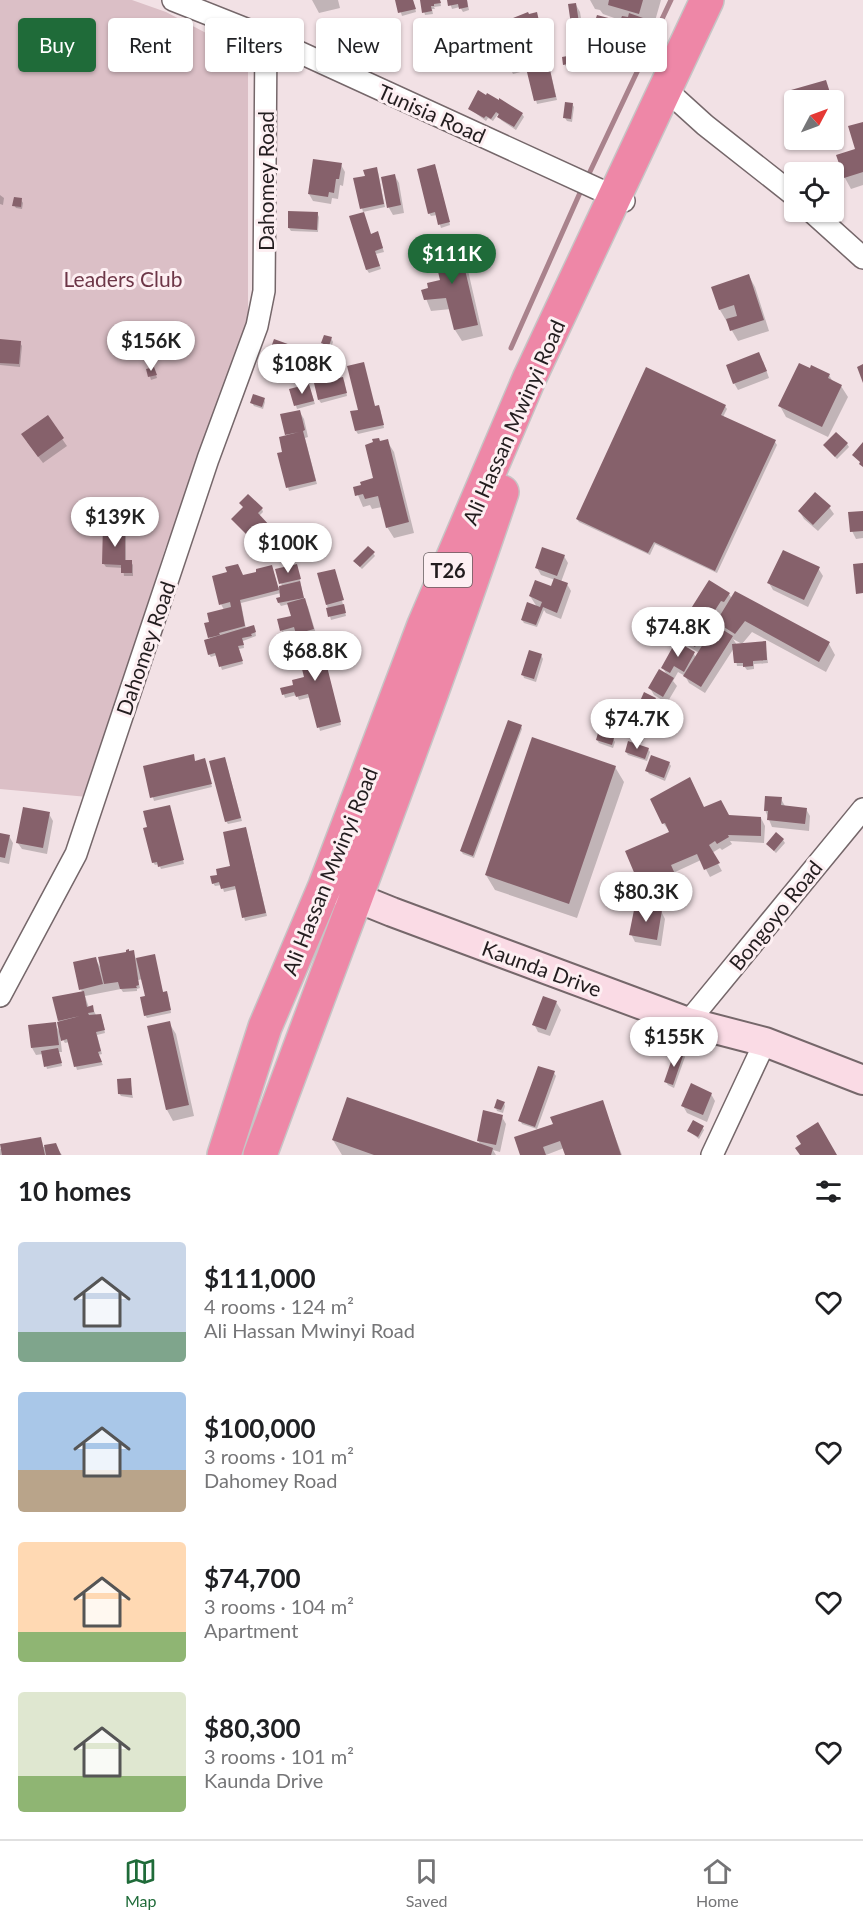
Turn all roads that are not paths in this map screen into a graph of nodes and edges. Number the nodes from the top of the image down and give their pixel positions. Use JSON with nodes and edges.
{"nodes":[{"id":1,"x":173,"y":0,"type":"edge"},
{"id":2,"x":707,"y":0,"type":"edge"},
{"id":3,"x":720,"y":0,"type":"edge"},
{"id":4,"x":218,"y":18,"type":"edge"},
{"id":5,"x":304,"y":54,"type":"edge"},
{"id":6,"x":266,"y":72,"type":"edge"},
{"id":7,"x":673,"y":96,"type":"junction"},
{"id":8,"x":784,"y":187,"type":"edge"},
{"id":9,"x":620,"y":199,"type":"junction"},
{"id":10,"x":823,"y":222,"type":"edge"},
{"id":11,"x":863,"y":258,"type":"edge"},
{"id":12,"x":863,"y":809,"type":"edge"},
{"id":13,"x":359,"y":899,"type":"junction"},
{"id":14,"x":0,"y":996,"type":"edge"},
{"id":15,"x":688,"y":1022,"type":"junction"},
{"id":16,"x":765,"y":1042,"type":"junction"},
{"id":17,"x":863,"y":1080,"type":"edge"},
{"id":18,"x":224,"y":1155,"type":"edge"},
{"id":19,"x":260,"y":1155,"type":"edge"},
{"id":20,"x":712,"y":1155,"type":"edge"}],
"edges":[{"from":1,"to":4,"type":"street","name":"Tunisia Road"},
{"from":2,"to":9,"type":"highway","name":"Ali Hassan Mwinyi Road","number":"T26"},
{"from":3,"to":7,"type":"highway","name":"Ali Hassan Mwinyi Road","number":"T26"},
{"from":5,"to":9,"type":"street","name":"Tunisia Road"},
{"from":6,"to":14,"type":"street","name":"Dahomey Road"},
{"from":7,"to":8,"type":"street"},
{"from":7,"to":9,"type":"highway","name":"Ali Hassan Mwinyi Road","number":"T26"},
{"from":9,"to":13,"type":"highway","name":"Ali Hassan Mwinyi Road","number":"T26"},
{"from":10,"to":11,"type":"street"},
{"from":12,"to":15,"type":"street","name":"Bongoyo Road"},
{"from":13,"to":15,"type":"street","name":"Kaunda Drive"},
{"from":13,"to":18,"type":"highway","name":"Ali Hassan Mwinyi Road","number":"T26"},
{"from":13,"to":19,"type":"highway","name":"Ali Hassan Mwinyi Road","number":"T26"},
{"from":15,"to":16,"type":"street","name":"Kaunda Drive"},
{"from":16,"to":17,"type":"street","name":"Kaunda Drive"},
{"from":16,"to":20,"type":"street"}]}
